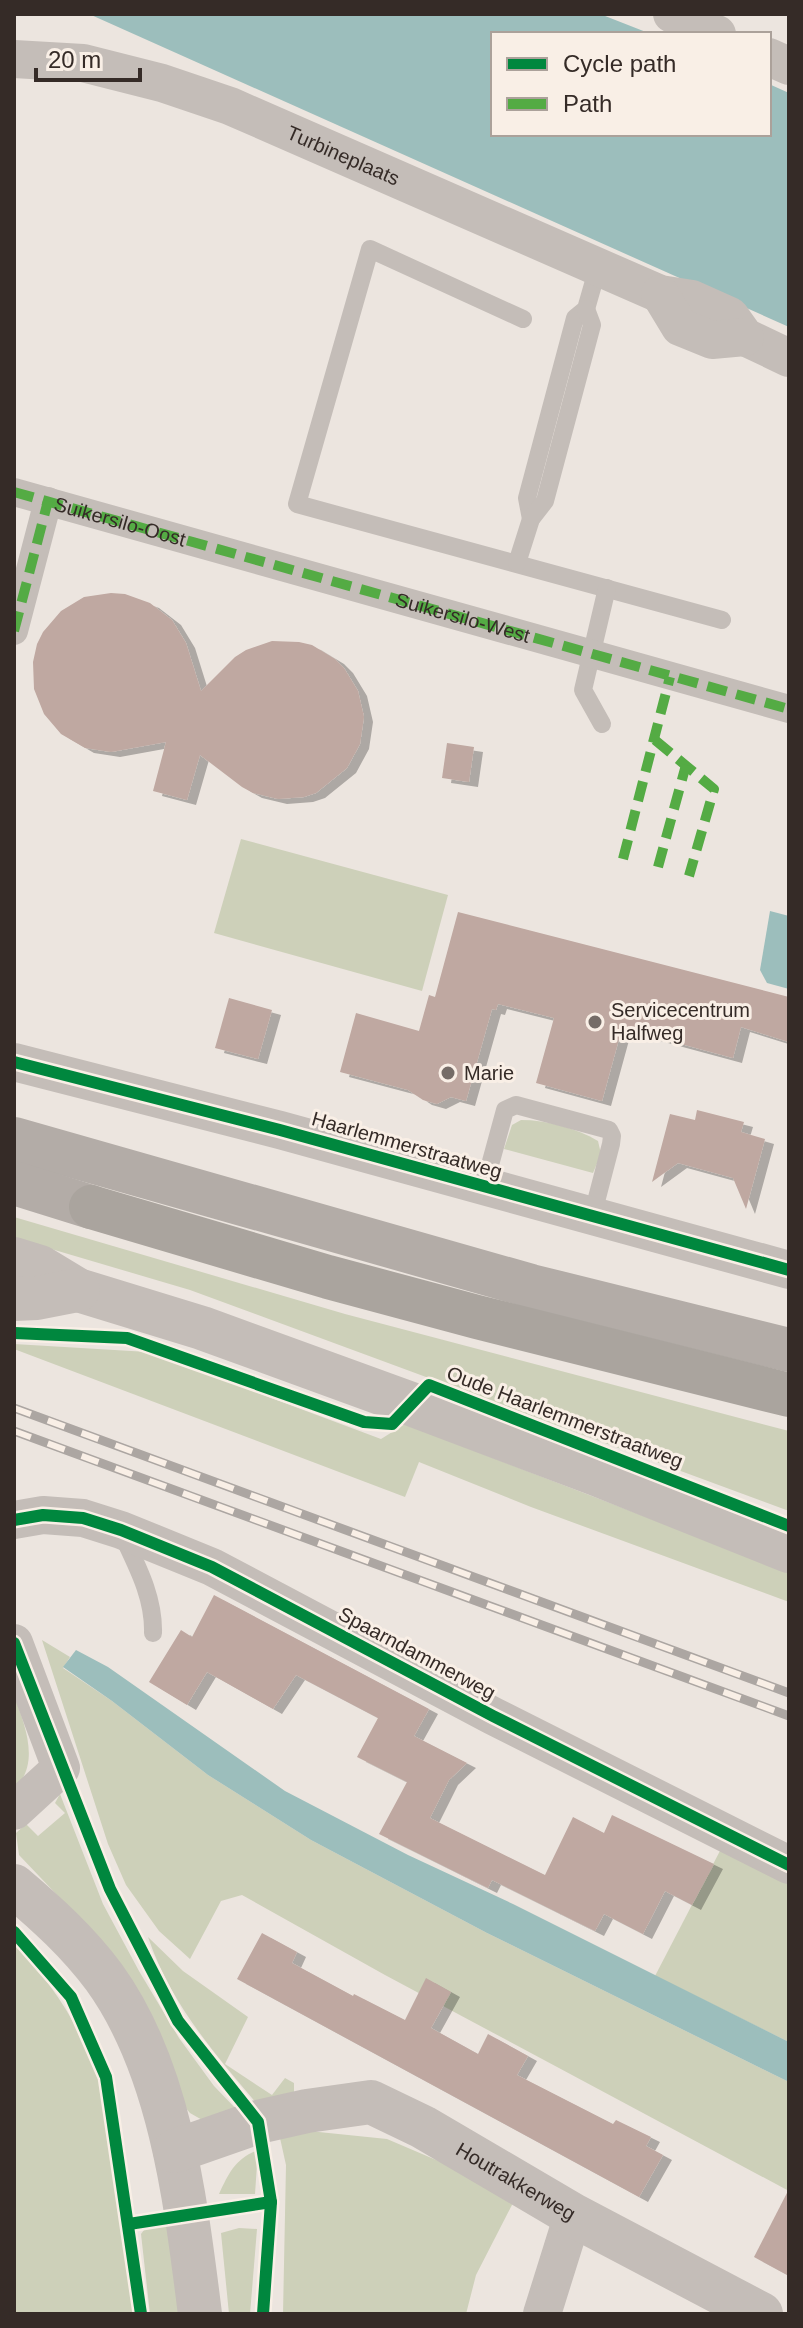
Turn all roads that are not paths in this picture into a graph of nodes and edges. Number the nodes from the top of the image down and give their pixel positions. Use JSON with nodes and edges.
{"nodes":[{"id":1,"x":672,"y":14,"type":"edge"},
{"id":2,"x":712,"y":32,"type":"edge"},
{"id":3,"x":14,"y":59,"type":"edge"},
{"id":4,"x":598,"y":267,"type":"junction"},
{"id":5,"x":523,"y":319,"type":"dead end"},
{"id":6,"x":789,"y":358,"type":"edge"},
{"id":7,"x":14,"y":492,"type":"edge"},
{"id":8,"x":48,"y":501,"type":"junction"},
{"id":9,"x":224,"y":551,"type":"joint"},
{"id":10,"x":517,"y":563,"type":"junction"},
{"id":11,"x":607,"y":588,"type":"junction"},
{"id":12,"x":722,"y":620,"type":"dead end"},
{"id":13,"x":14,"y":631,"type":"edge"},
{"id":14,"x":591,"y":653,"type":"junction"},
{"id":15,"x":789,"y":709,"type":"edge"},
{"id":16,"x":602,"y":724,"type":"dead end"},
{"id":17,"x":14,"y":1062,"type":"edge"},
{"id":18,"x":14,"y":1139,"type":"edge"},
{"id":19,"x":14,"y":1183,"type":"edge"},
{"id":20,"x":484,"y":1187,"type":"junction"},
{"id":21,"x":91,"y":1207,"type":"joint"},
{"id":22,"x":592,"y":1217,"type":"junction"},
{"id":23,"x":14,"y":1259,"type":"edge"},
{"id":24,"x":789,"y":1270,"type":"edge"},
{"id":25,"x":78,"y":1290,"type":"junction"},
{"id":26,"x":14,"y":1299,"type":"edge"},
{"id":27,"x":789,"y":1350,"type":"edge"},
{"id":28,"x":789,"y":1395,"type":"edge"},
{"id":29,"x":14,"y":1520,"type":"edge"},
{"id":30,"x":121,"y":1530,"type":"junction"},
{"id":31,"x":789,"y":1551,"type":"edge"},
{"id":32,"x":153,"y":1633,"type":"dead end"},
{"id":33,"x":14,"y":1643,"type":"edge"},
{"id":34,"x":14,"y":1811,"type":"edge"},
{"id":35,"x":789,"y":1865,"type":"edge"},
{"id":36,"x":14,"y":1886,"type":"edge"},
{"id":37,"x":175,"y":2151,"type":"junction"},
{"id":38,"x":573,"y":2215,"type":"junction"},
{"id":39,"x":200,"y":2314,"type":"edge"},
{"id":40,"x":542,"y":2314,"type":"edge"},
{"id":41,"x":761,"y":2314,"type":"edge"}],
"edges":[{"from":1,"to":2,"type":"street"},
{"from":3,"to":4,"type":"street","name":"Turbineplaats"},
{"from":4,"to":6,"type":"street","name":"Turbineplaats"},
{"from":4,"to":10,"type":"lane"},
{"from":5,"to":10,"type":"lane"},
{"from":7,"to":8,"type":"street","name":"Suikersilo-Oost"},
{"from":8,"to":9,"type":"street","name":"Suikersilo-Oost"},
{"from":8,"to":13,"type":"street"},
{"from":9,"to":14,"type":"street","name":"Suikersilo-West"},
{"from":10,"to":11,"type":"lane"},
{"from":11,"to":12,"type":"lane"},
{"from":11,"to":14,"type":"lane"},
{"from":14,"to":15,"type":"street","name":"Suikersilo-West"},
{"from":14,"to":16,"type":"lane"},
{"from":17,"to":20,"type":"street","name":"Haarlemmerstraatweg"},
{"from":18,"to":27,"type":"main road"},
{"from":19,"to":21,"type":"main road"},
{"from":20,"to":22,"type":"street","name":"Haarlemmerstraatweg"},
{"from":20,"to":22,"type":"lane"},
{"from":21,"to":28,"type":"highway"},
{"from":22,"to":24,"type":"street","name":"Haarlemmerstraatweg"},
{"from":23,"to":25,"type":"street","name":"Oude Haarlemmerstraatweg"},
{"from":25,"to":26,"type":"street","name":"Oude Haarlemmerstraatweg"},
{"from":25,"to":31,"type":"street","name":"Oude Haarlemmerstraatweg"},
{"from":29,"to":30,"type":"street","name":"Spaarndammerweg"},
{"from":30,"to":32,"type":"lane"},
{"from":30,"to":35,"type":"street","name":"Spaarndammerweg"},
{"from":33,"to":34,"type":"street"},
{"from":36,"to":37,"type":"street"},
{"from":37,"to":38,"type":"street","name":"Houtrakkerweg"},
{"from":37,"to":39,"type":"street"},
{"from":38,"to":40,"type":"street"},
{"from":38,"to":41,"type":"street","name":"Houtrakkerweg"}]}
